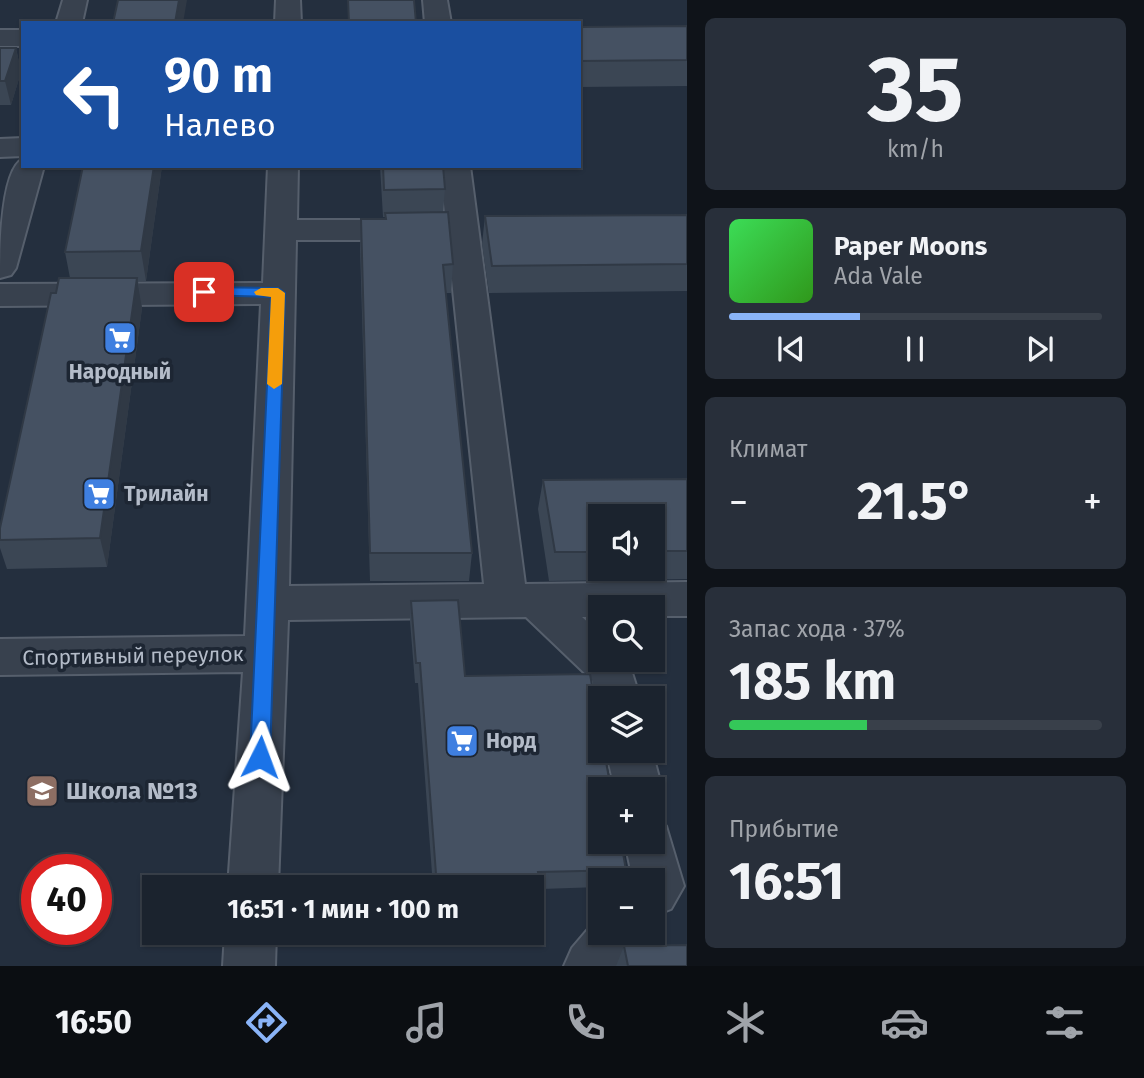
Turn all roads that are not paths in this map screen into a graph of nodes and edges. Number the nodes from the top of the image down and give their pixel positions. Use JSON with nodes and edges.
{"nodes":[{"id":1,"x":75,"y":0,"type":"edge"},
{"id":2,"x":288,"y":0,"type":"edge"},
{"id":3,"x":435,"y":0,"type":"edge"},
{"id":4,"x":70,"y":21,"type":"edge"},
{"id":5,"x":288,"y":21,"type":"edge"},
{"id":6,"x":438,"y":21,"type":"edge"},
{"id":7,"x":0,"y":38,"type":"edge"},
{"id":8,"x":21,"y":38,"type":"edge"},
{"id":9,"x":21,"y":147,"type":"edge"},
{"id":10,"x":0,"y":148,"type":"edge"},
{"id":11,"x":28,"y":168,"type":"edge"},
{"id":12,"x":282,"y":168,"type":"edge"},
{"id":13,"x":456,"y":168,"type":"edge"},
{"id":14,"x":476,"y":229,"type":"junction"},
{"id":15,"x":280,"y":230,"type":"junction"},
{"id":16,"x":0,"y":268,"type":"edge"},
{"id":17,"x":278,"y":293,"type":"junction"},
{"id":18,"x":0,"y":295,"type":"edge"},
{"id":19,"x":687,"y":599,"type":"edge"},
{"id":20,"x":521,"y":602,"type":"junction"},
{"id":21,"x":266,"y":603,"type":"junction"},
{"id":22,"x":265,"y":654,"type":"junction"},
{"id":23,"x":0,"y":657,"type":"edge"},
{"id":24,"x":615,"y":686,"type":"edge"},
{"id":25,"x":254,"y":875,"type":"edge"},
{"id":26,"x":250,"y":945,"type":"edge"},
{"id":27,"x":608,"y":945,"type":"edge"},
{"id":28,"x":249,"y":966,"type":"edge"},
{"id":29,"x":590,"y":966,"type":"edge"}],
"edges":[{"from":1,"to":4,"type":"street"},
{"from":2,"to":5,"type":"street"},
{"from":3,"to":6,"type":"street"},
{"from":7,"to":8,"type":"street"},
{"from":9,"to":10,"type":"street"},
{"from":11,"to":16,"type":"street"},
{"from":12,"to":15,"type":"street"},
{"from":13,"to":14,"type":"street"},
{"from":14,"to":15,"type":"street"},
{"from":14,"to":20,"type":"street"},
{"from":15,"to":17,"type":"street"},
{"from":17,"to":18,"type":"street"},
{"from":17,"to":21,"type":"street"},
{"from":19,"to":20,"type":"street"},
{"from":20,"to":21,"type":"street"},
{"from":20,"to":24,"type":"street"},
{"from":21,"to":22,"type":"street"},
{"from":22,"to":23,"type":"street","name":"Спортивный переулок"},
{"from":22,"to":25,"type":"street"},
{"from":26,"to":28,"type":"street"},
{"from":27,"to":29,"type":"street"}]}
